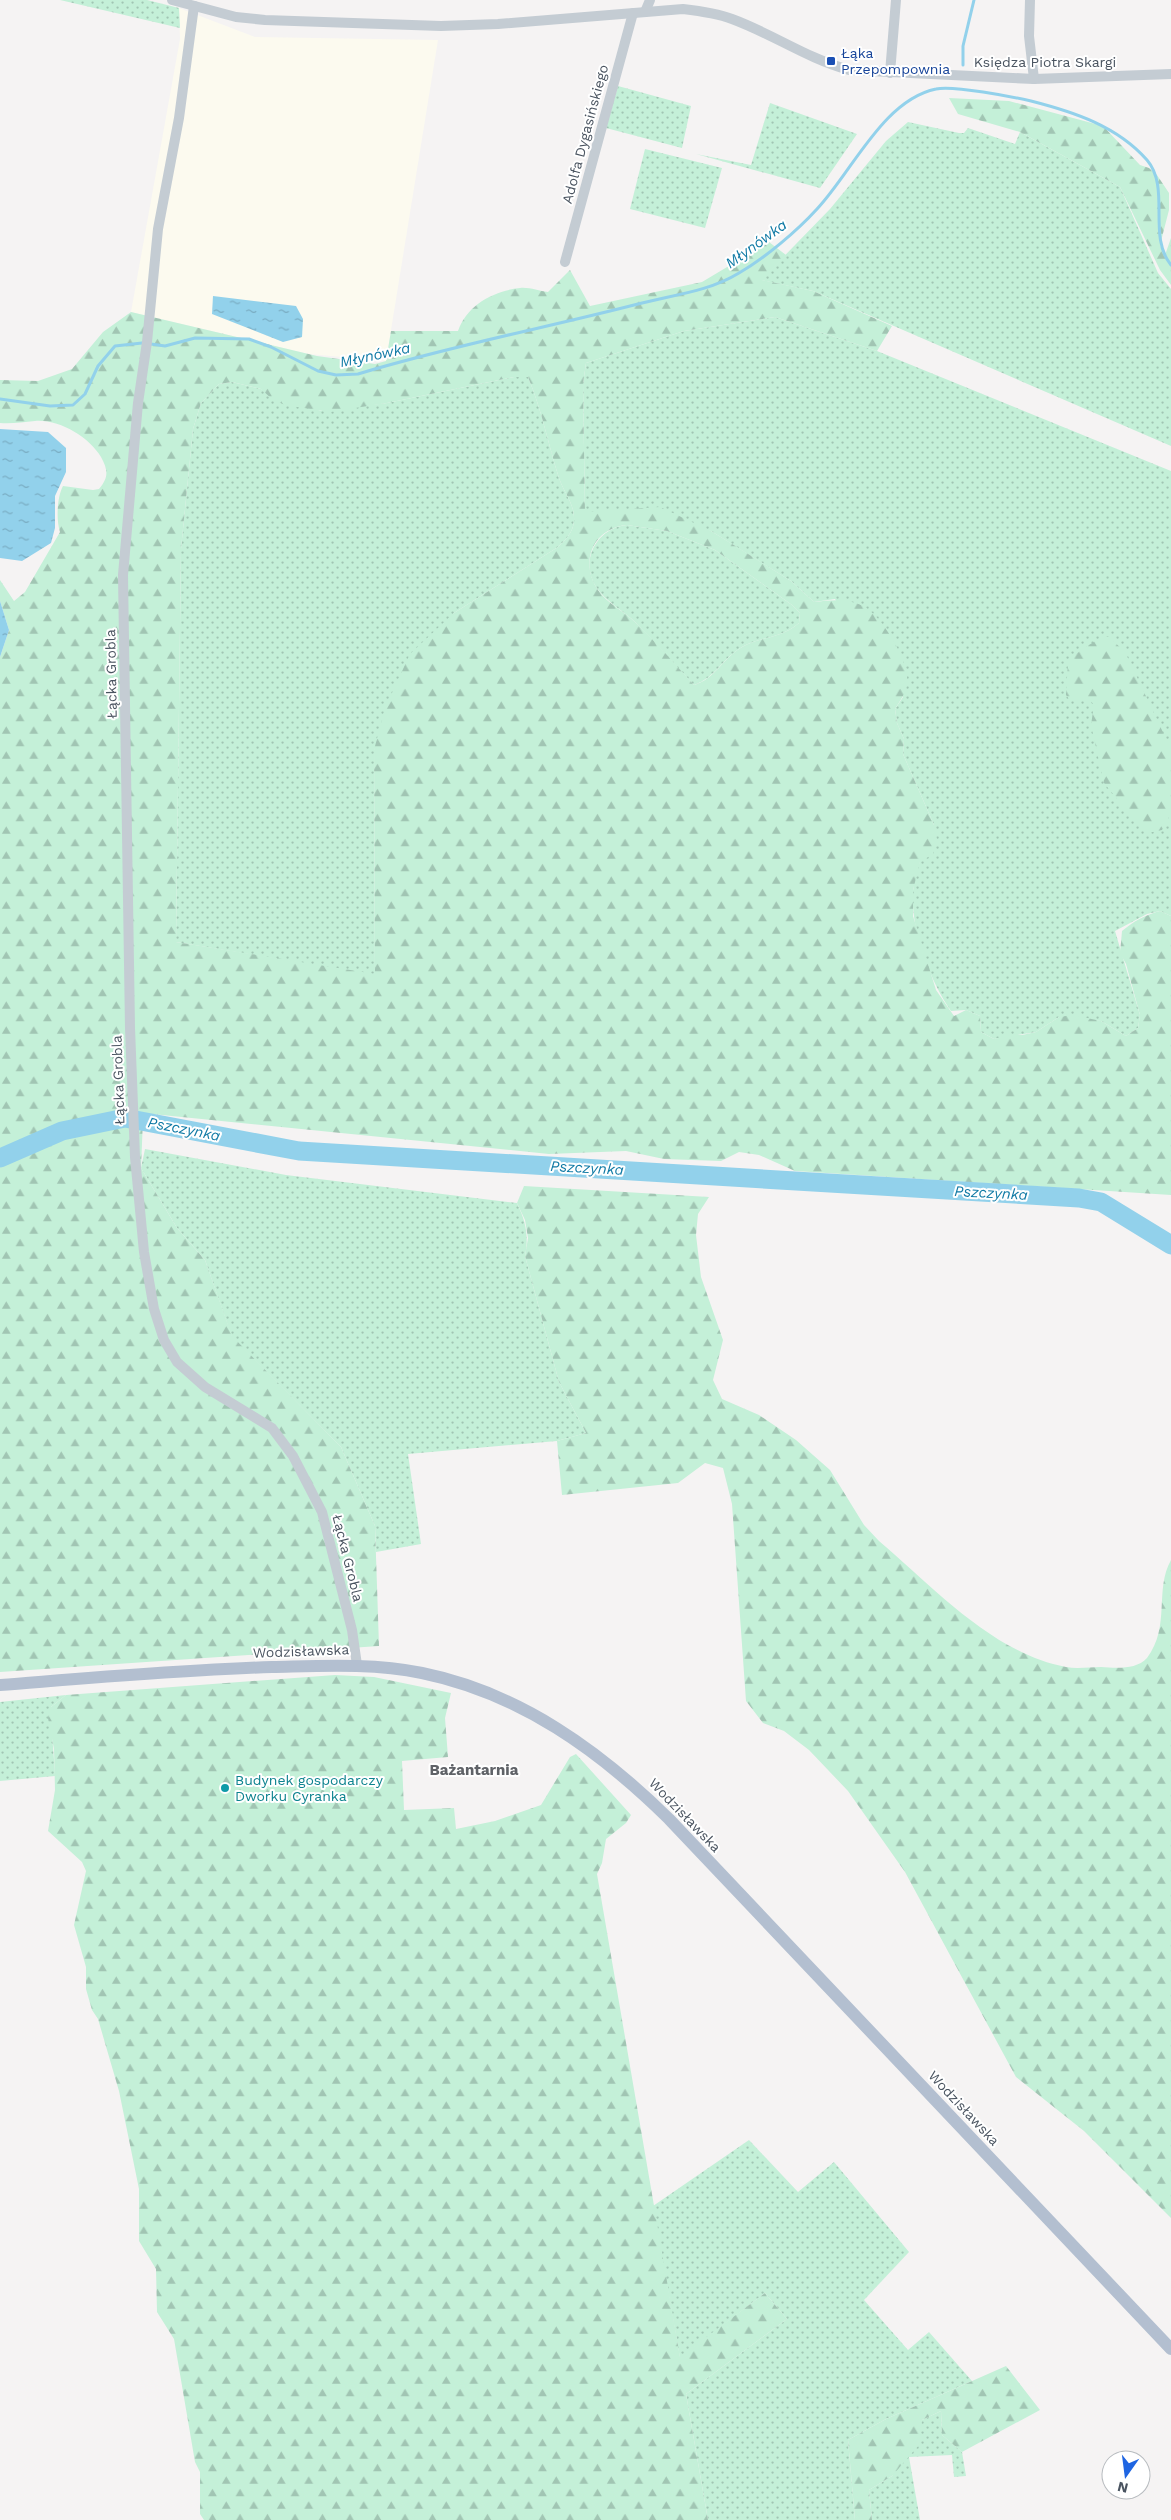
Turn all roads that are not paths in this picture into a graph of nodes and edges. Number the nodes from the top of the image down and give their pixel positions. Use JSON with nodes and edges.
{"nodes":[{"id":1,"x":172,"y":0,"type":"edge"},
{"id":2,"x":650,"y":0,"type":"edge"},
{"id":3,"x":896,"y":0,"type":"edge"},
{"id":4,"x":1030,"y":0,"type":"edge"},
{"id":5,"x":194,"y":6,"type":"junction"},
{"id":6,"x":645,"y":12,"type":"junction"},
{"id":7,"x":633,"y":14,"type":"junction"},
{"id":8,"x":890,"y":73,"type":"junction"},
{"id":9,"x":1171,"y":74,"type":"edge"},
{"id":10,"x":1034,"y":79,"type":"junction"},
{"id":11,"x":565,"y":262,"type":"dead end"},
{"id":12,"x":357,"y":1665,"type":"junction"},
{"id":13,"x":0,"y":1685,"type":"edge"},
{"id":14,"x":1171,"y":2349,"type":"edge"}],
"edges":[{"from":1,"to":5,"type":"street","name":"Księdza Piotra Skargi"},
{"from":2,"to":6,"type":"street"},
{"from":3,"to":8,"type":"street"},
{"from":4,"to":10,"type":"street"},
{"from":5,"to":7,"type":"street","name":"Księdza Piotra Skargi"},
{"from":5,"to":12,"type":"street","name":"Łącka Grobla"},
{"from":6,"to":7,"type":"street","name":"Księdza Piotra Skargi"},
{"from":6,"to":8,"type":"street","name":"Księdza Piotra Skargi"},
{"from":7,"to":11,"type":"street","name":"Adolfa Dygasińskiego"},
{"from":8,"to":10,"type":"street","name":"Księdza Piotra Skargi"},
{"from":9,"to":10,"type":"street","name":"Księdza Piotra Skargi"},
{"from":12,"to":13,"type":"main road","name":"Wodzisławska"},
{"from":12,"to":14,"type":"main road","name":"Wodzisławska"}]}
